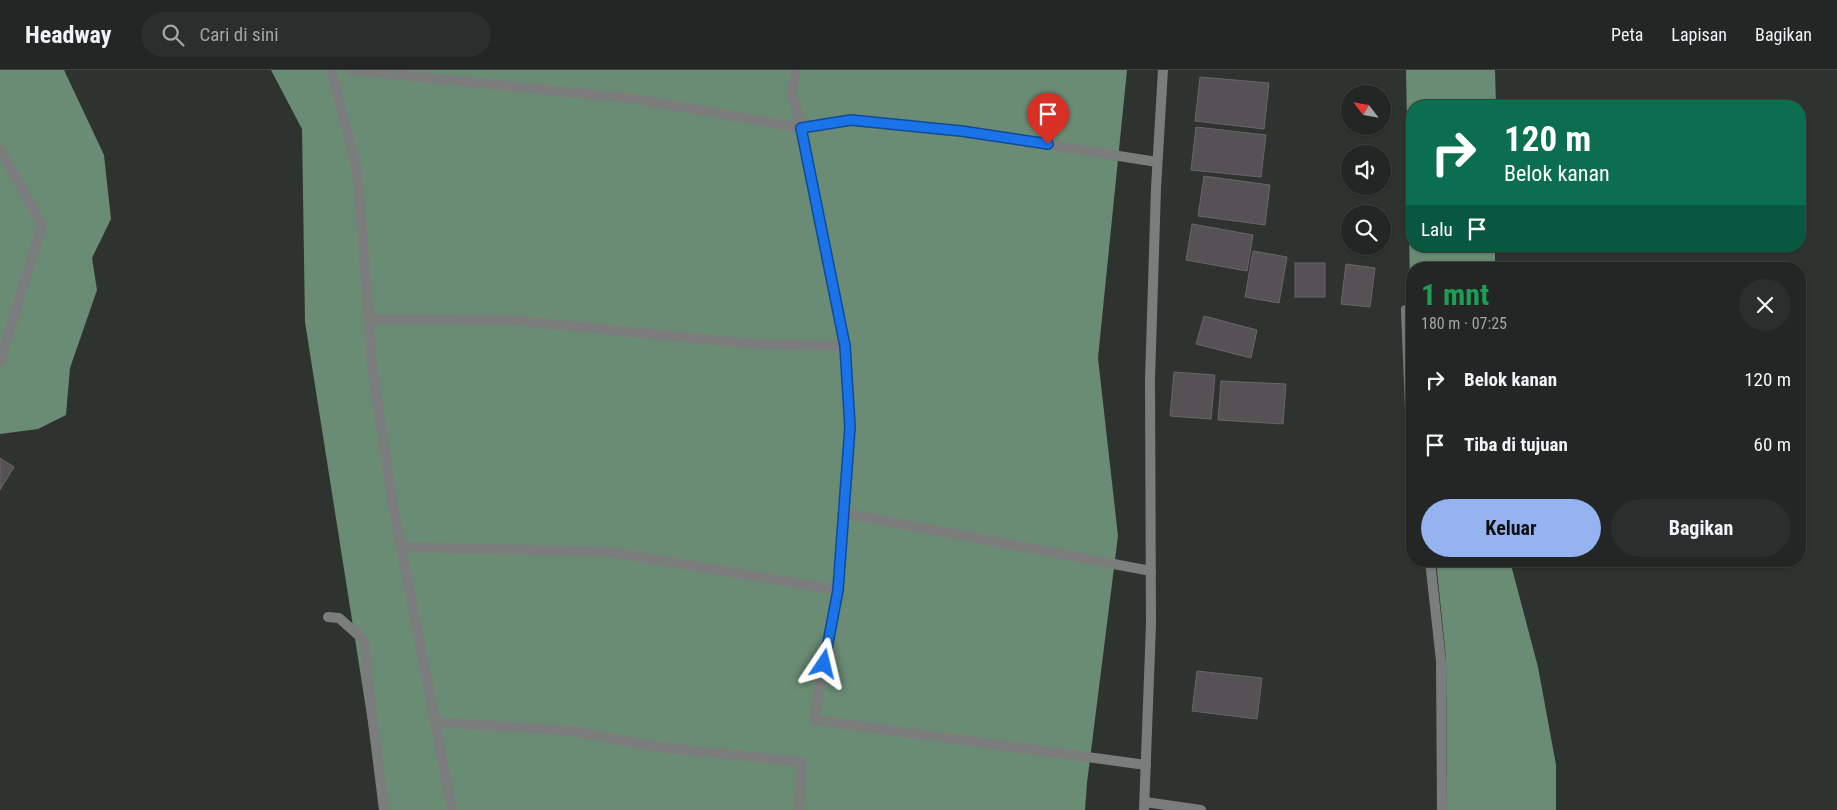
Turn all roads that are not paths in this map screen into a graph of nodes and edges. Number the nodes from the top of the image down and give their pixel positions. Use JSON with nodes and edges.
{"nodes":[{"id":1,"x":332,"y":70,"type":"edge"},
{"id":2,"x":352,"y":70,"type":"edge"},
{"id":3,"x":796,"y":70,"type":"edge"},
{"id":4,"x":1163,"y":70,"type":"edge"},
{"id":5,"x":801,"y":128,"type":"junction"},
{"id":6,"x":0,"y":149,"type":"edge"},
{"id":7,"x":1157,"y":162,"type":"junction"},
{"id":8,"x":368,"y":319,"type":"junction"},
{"id":9,"x":845,"y":346,"type":"junction"},
{"id":10,"x":0,"y":362,"type":"edge"},
{"id":11,"x":843,"y":513,"type":"junction"},
{"id":12,"x":401,"y":547,"type":"junction"},
{"id":13,"x":1431,"y":567,"type":"edge"},
{"id":14,"x":1151,"y":571,"type":"junction"},
{"id":15,"x":838,"y":590,"type":"junction"},
{"id":16,"x":328,"y":617,"type":"dead end"},
{"id":17,"x":436,"y":722,"type":"junction"},
{"id":18,"x":1146,"y":764,"type":"junction"},
{"id":19,"x":1145,"y":806,"type":"edge"},
{"id":20,"x":384,"y":810,"type":"edge"},
{"id":21,"x":452,"y":810,"type":"edge"},
{"id":22,"x":799,"y":810,"type":"edge"},
{"id":23,"x":1200,"y":810,"type":"edge"},
{"id":24,"x":1442,"y":810,"type":"edge"}],
"edges":[{"from":1,"to":8,"type":"street"},
{"from":2,"to":5,"type":"street"},
{"from":3,"to":5,"type":"street"},
{"from":4,"to":7,"type":"street"},
{"from":5,"to":7,"type":"street"},
{"from":5,"to":9,"type":"street"},
{"from":6,"to":10,"type":"street"},
{"from":7,"to":14,"type":"street"},
{"from":8,"to":9,"type":"street"},
{"from":8,"to":12,"type":"street"},
{"from":9,"to":11,"type":"street"},
{"from":11,"to":14,"type":"street"},
{"from":11,"to":15,"type":"street"},
{"from":12,"to":15,"type":"street"},
{"from":12,"to":17,"type":"street"},
{"from":13,"to":24,"type":"street"},
{"from":14,"to":18,"type":"street"},
{"from":15,"to":18,"type":"street"},
{"from":16,"to":20,"type":"street"},
{"from":17,"to":21,"type":"street"},
{"from":17,"to":22,"type":"street"},
{"from":18,"to":19,"type":"street"},
{"from":19,"to":23,"type":"street"}]}
